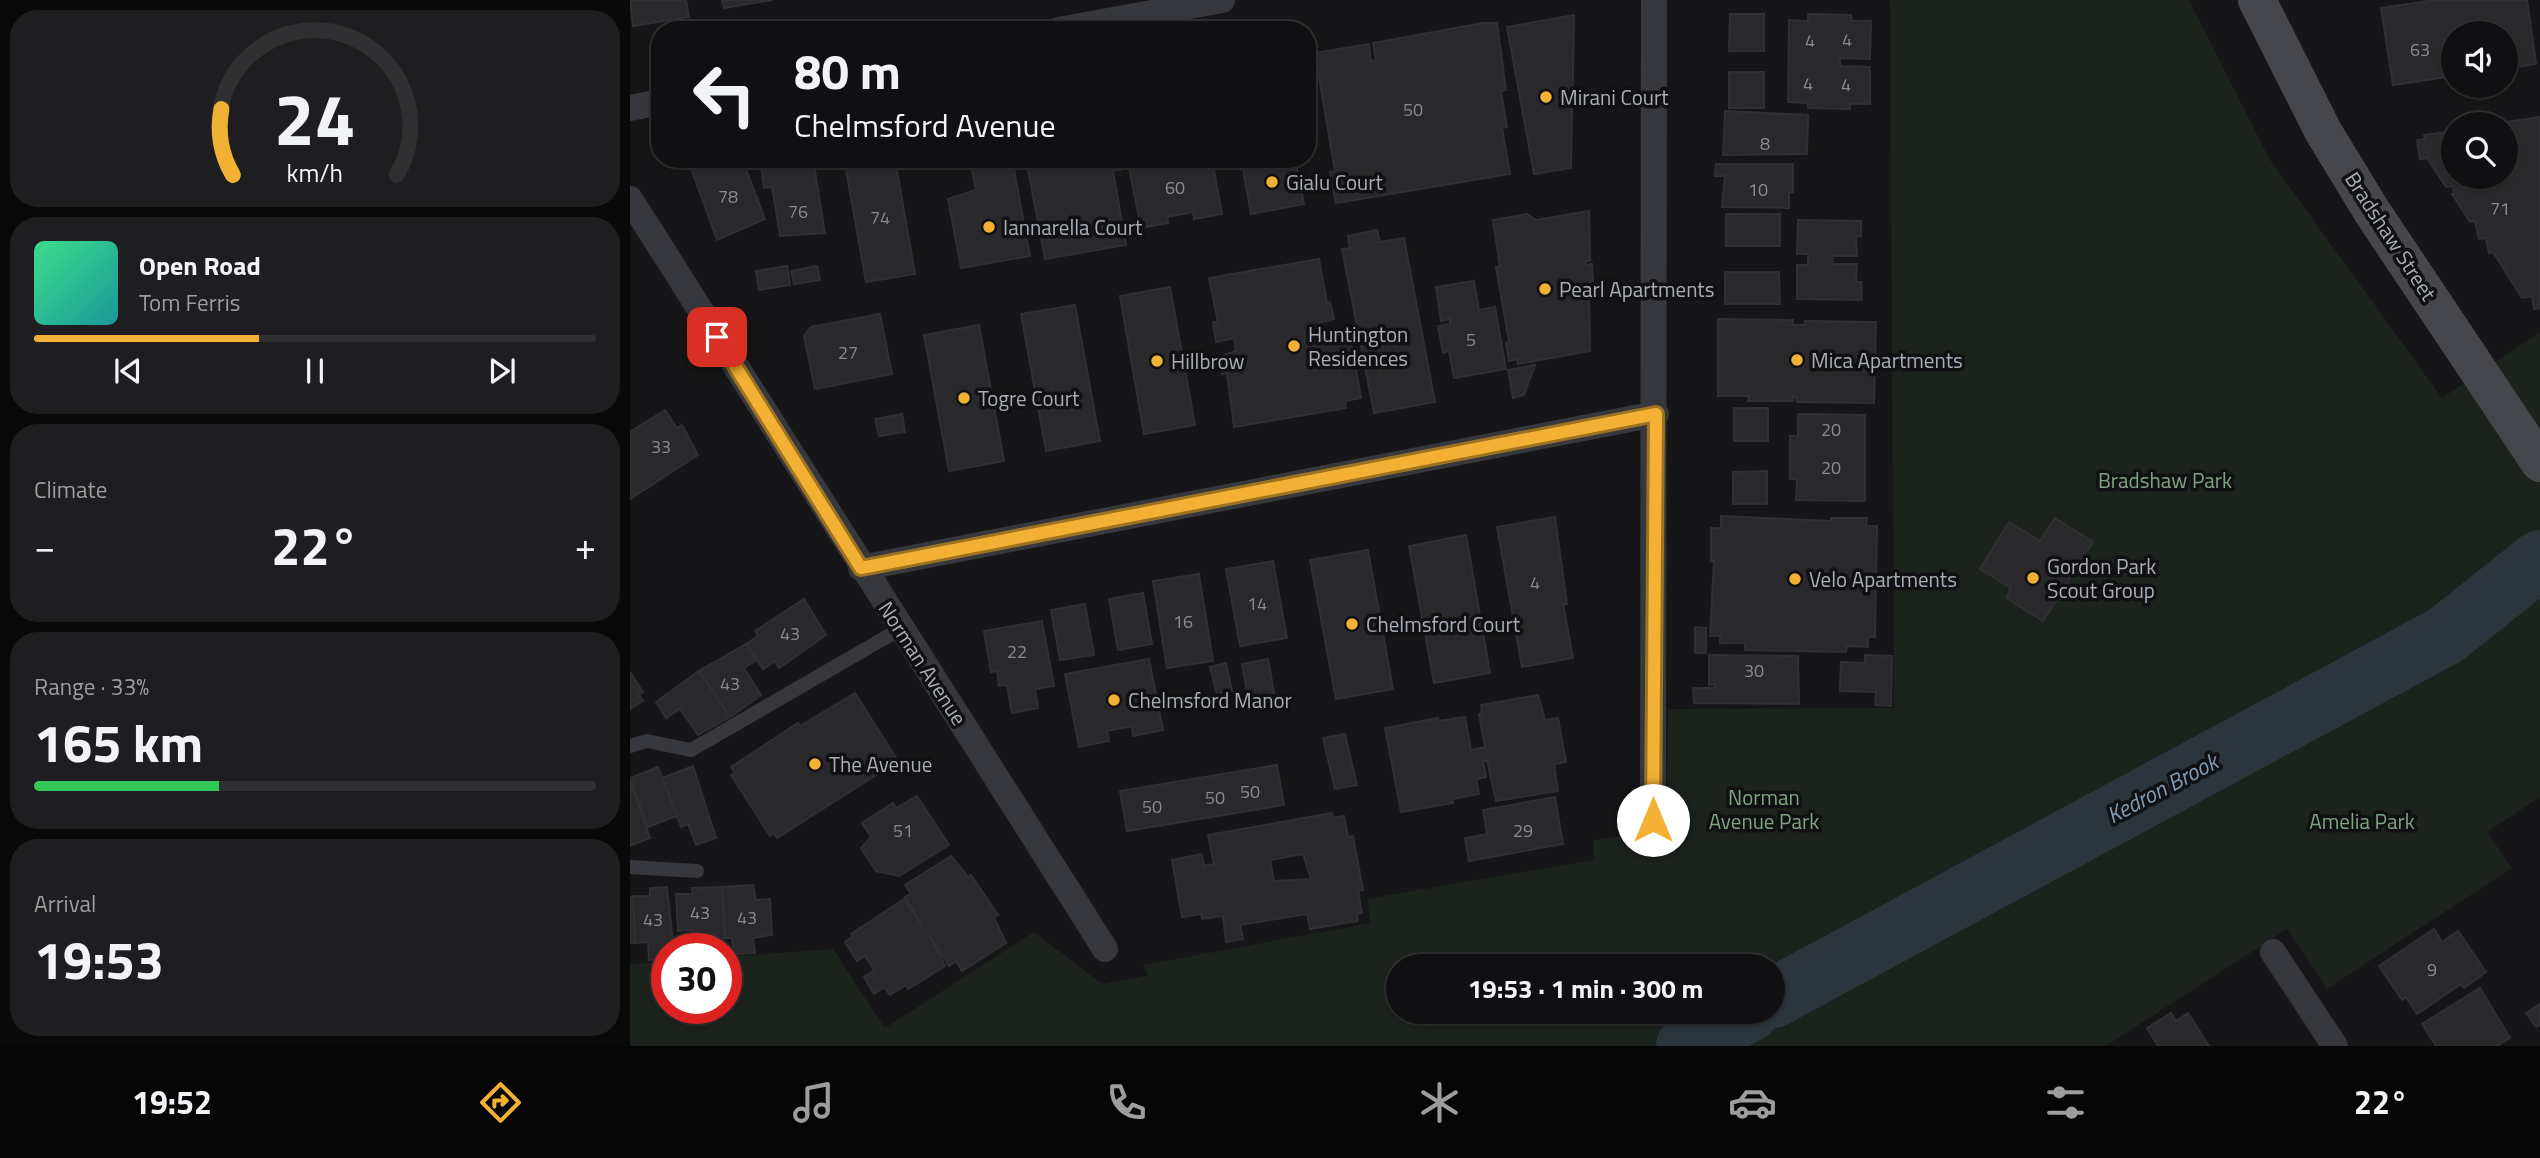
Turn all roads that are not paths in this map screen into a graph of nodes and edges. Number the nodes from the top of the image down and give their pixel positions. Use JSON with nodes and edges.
{"nodes":[{"id":1,"x":1222,"y":0,"type":"edge"},
{"id":2,"x":1654,"y":0,"type":"edge"},
{"id":3,"x":2258,"y":0,"type":"edge"},
{"id":4,"x":1108,"y":21,"type":"edge"},
{"id":5,"x":651,"y":104,"type":"edge"},
{"id":6,"x":630,"y":108,"type":"edge"},
{"id":7,"x":630,"y":199,"type":"edge"},
{"id":8,"x":1656,"y":414,"type":"junction"},
{"id":9,"x":2540,"y":463,"type":"edge"},
{"id":10,"x":861,"y":568,"type":"junction"},
{"id":11,"x":902,"y":628,"type":"junction"},
{"id":12,"x":630,"y":746,"type":"edge"},
{"id":13,"x":1653,"y":820,"type":"dead end"},
{"id":14,"x":630,"y":867,"type":"edge"},
{"id":15,"x":697,"y":871,"type":"dead end"},
{"id":16,"x":1105,"y":949,"type":"dead end"},
{"id":17,"x":2273,"y":952,"type":"dead end"},
{"id":18,"x":2335,"y":1046,"type":"edge"}],
"edges":[{"from":1,"to":4,"type":"street"},
{"from":2,"to":8,"type":"street"},
{"from":3,"to":9,"type":"street","name":"Bradshaw Street"},
{"from":5,"to":6,"type":"street"},
{"from":7,"to":10,"type":"street","name":"Norman Avenue"},
{"from":8,"to":10,"type":"street"},
{"from":8,"to":13,"type":"street"},
{"from":10,"to":11,"type":"street","name":"Norman Avenue"},
{"from":11,"to":12,"type":"lane"},
{"from":11,"to":16,"type":"street","name":"Norman Avenue"},
{"from":14,"to":15,"type":"lane"},
{"from":17,"to":18,"type":"street"}]}
